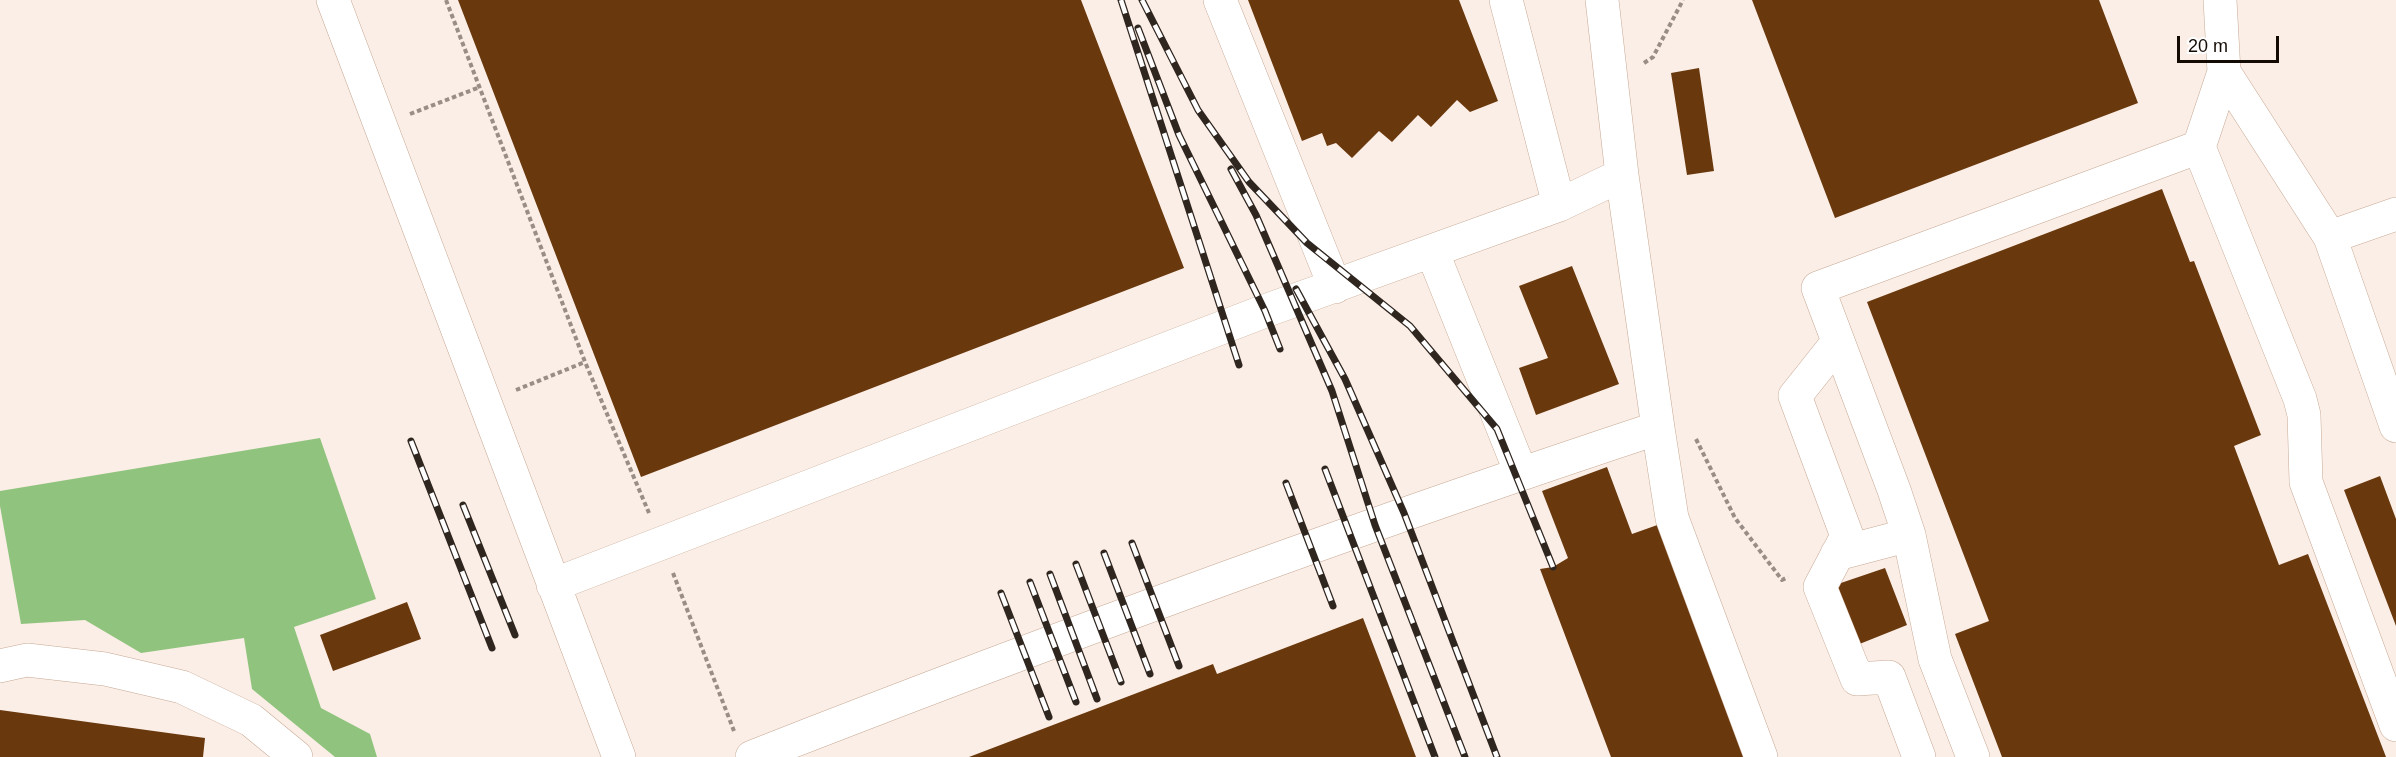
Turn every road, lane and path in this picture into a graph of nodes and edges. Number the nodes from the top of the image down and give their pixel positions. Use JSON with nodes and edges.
{"nodes":[{"id":1,"x":333,"y":0,"type":"edge"},
{"id":2,"x":446,"y":0,"type":"edge"},
{"id":3,"x":1220,"y":0,"type":"edge"},
{"id":4,"x":1506,"y":0,"type":"edge"},
{"id":5,"x":1602,"y":0,"type":"edge"},
{"id":6,"x":1683,"y":0,"type":"edge"},
{"id":7,"x":2220,"y":0,"type":"edge"},
{"id":8,"x":2224,"y":72,"type":"junction"},
{"id":9,"x":1612,"y":85,"type":"junction"},
{"id":10,"x":480,"y":87,"type":"junction"},
{"id":11,"x":381,"y":124,"type":"junction"},
{"id":12,"x":2199,"y":147,"type":"junction"},
{"id":13,"x":1622,"y":175,"type":"junction"},
{"id":14,"x":1559,"y":205,"type":"junction"},
{"id":15,"x":2396,"y":213,"type":"edge"},
{"id":16,"x":2330,"y":237,"type":"junction"},
{"id":17,"x":1432,"y":251,"type":"junction"},
{"id":18,"x":1335,"y":287,"type":"junction"},
{"id":19,"x":1838,"y":342,"type":"junction"},
{"id":20,"x":585,"y":362,"type":"junction"},
{"id":21,"x":484,"y":402,"type":"junction"},
{"id":22,"x":2396,"y":426,"type":"edge"},
{"id":23,"x":1658,"y":428,"type":"junction"},
{"id":24,"x":1694,"y":436,"type":"dead end"},
{"id":25,"x":1521,"y":473,"type":"junction"},
{"id":26,"x":1909,"y":535,"type":"junction"},
{"id":27,"x":662,"y":544,"type":"junction"},
{"id":28,"x":1837,"y":554,"type":"junction"},
{"id":29,"x":553,"y":585,"type":"junction"},
{"id":30,"x":1935,"y":659,"type":"junction"},
{"id":31,"x":0,"y":666,"type":"edge"},
{"id":32,"x":1889,"y":677,"type":"junction"},
{"id":33,"x":2396,"y":725,"type":"edge"},
{"id":34,"x":743,"y":746,"type":"edge"},
{"id":35,"x":296,"y":757,"type":"edge"},
{"id":36,"x":619,"y":757,"type":"edge"},
{"id":37,"x":1761,"y":757,"type":"edge"},
{"id":38,"x":1919,"y":757,"type":"edge"},
{"id":39,"x":1973,"y":757,"type":"edge"}],
"edges":[{"from":1,"to":11,"type":"lane"},
{"from":2,"to":10,"type":"path"},
{"from":3,"to":18,"type":"lane"},
{"from":4,"to":14,"type":"lane"},
{"from":5,"to":9,"type":"lane"},
{"from":6,"to":9,"type":"path"},
{"from":7,"to":8,"type":"lane"},
{"from":8,"to":12,"type":"lane"},
{"from":8,"to":16,"type":"lane"},
{"from":9,"to":13,"type":"lane"},
{"from":10,"to":11,"type":"path"},
{"from":10,"to":20,"type":"path"},
{"from":11,"to":21,"type":"lane"},
{"from":12,"to":19,"type":"lane"},
{"from":12,"to":33,"type":"lane"},
{"from":13,"to":14,"type":"lane"},
{"from":13,"to":23,"type":"lane"},
{"from":14,"to":17,"type":"lane"},
{"from":15,"to":16,"type":"lane"},
{"from":16,"to":22,"type":"lane"},
{"from":17,"to":18,"type":"lane"},
{"from":17,"to":25,"type":"lane"},
{"from":18,"to":27,"type":"lane"},
{"from":19,"to":26,"type":"lane"},
{"from":19,"to":28,"type":"lane"},
{"from":20,"to":21,"type":"path"},
{"from":20,"to":27,"type":"path"},
{"from":21,"to":29,"type":"lane"},
{"from":23,"to":25,"type":"lane"},
{"from":23,"to":37,"type":"lane"},
{"from":24,"to":28,"type":"path"},
{"from":25,"to":34,"type":"lane"},
{"from":26,"to":28,"type":"lane"},
{"from":26,"to":30,"type":"lane"},
{"from":27,"to":29,"type":"lane"},
{"from":27,"to":34,"type":"path"},
{"from":28,"to":32,"type":"lane"},
{"from":29,"to":36,"type":"lane"},
{"from":30,"to":32,"type":"lane"},
{"from":30,"to":39,"type":"lane"},
{"from":31,"to":35,"type":"lane"},
{"from":32,"to":38,"type":"lane"}]}
